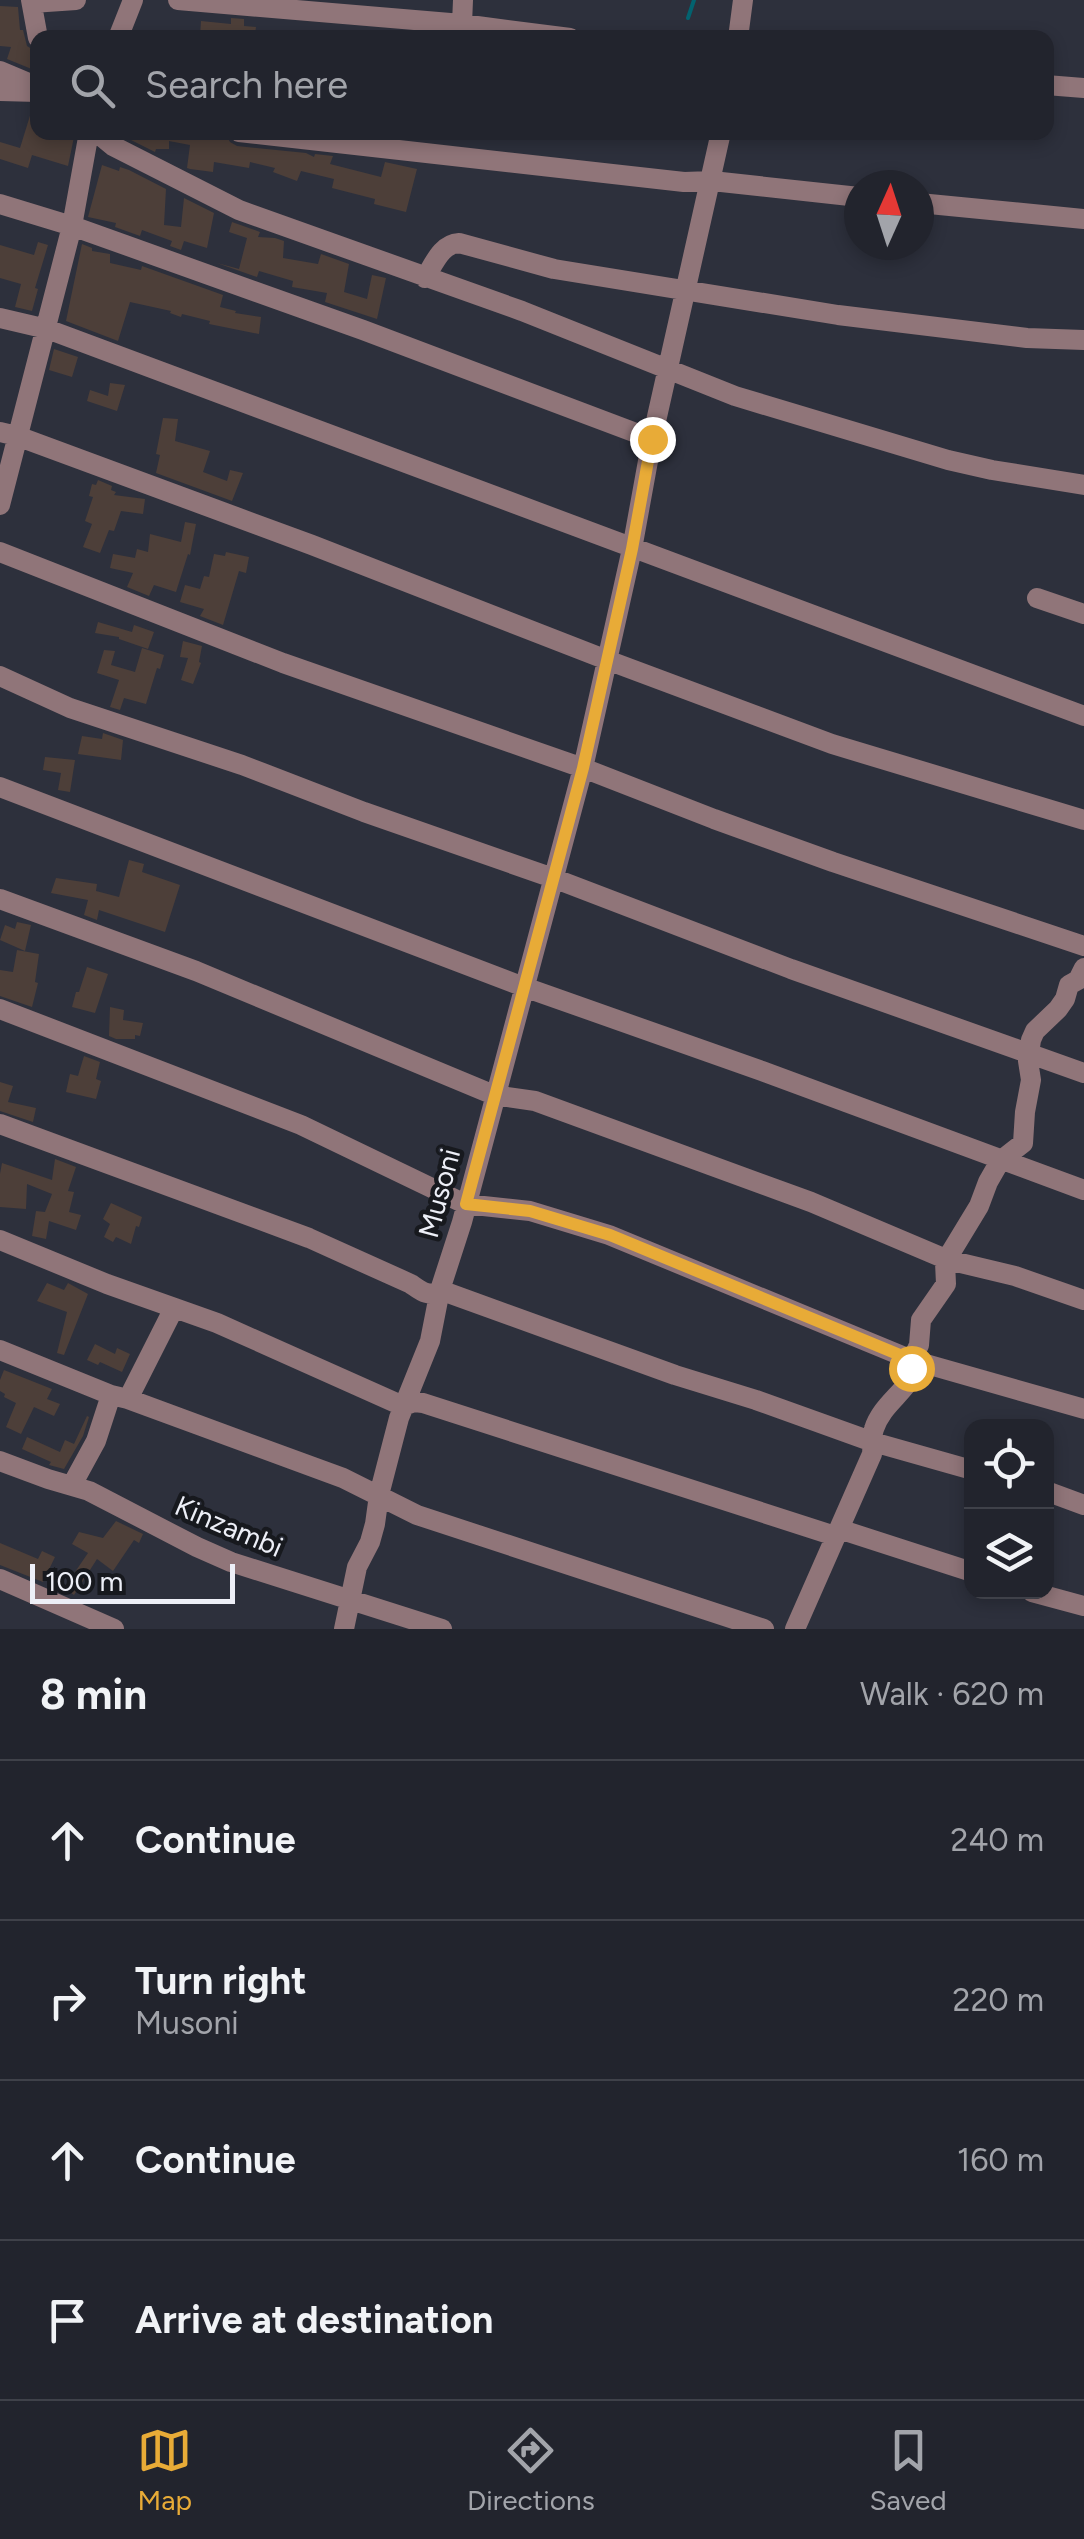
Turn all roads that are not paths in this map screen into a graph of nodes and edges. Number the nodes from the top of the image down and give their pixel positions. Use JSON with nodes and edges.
{"nodes":[{"id":1,"x":76,"y":0,"type":"edge"},
{"id":2,"x":133,"y":0,"type":"edge"},
{"id":3,"x":178,"y":0,"type":"edge"},
{"id":4,"x":462,"y":0,"type":"edge"},
{"id":5,"x":743,"y":0,"type":"edge"},
{"id":6,"x":31,"y":1,"type":"edge"},
{"id":7,"x":462,"y":24,"type":"junction"},
{"id":8,"x":36,"y":30,"type":"edge"},
{"id":9,"x":121,"y":30,"type":"edge"},
{"id":10,"x":508,"y":30,"type":"edge"},
{"id":11,"x":739,"y":30,"type":"edge"},
{"id":12,"x":0,"y":71,"type":"edge"},
{"id":13,"x":30,"y":85,"type":"edge"},
{"id":14,"x":1054,"y":86,"type":"edge"},
{"id":15,"x":1084,"y":88,"type":"edge"},
{"id":16,"x":30,"y":89,"type":"edge"},
{"id":17,"x":0,"y":90,"type":"edge"},
{"id":18,"x":91,"y":140,"type":"edge"},
{"id":19,"x":104,"y":140,"type":"edge"},
{"id":20,"x":309,"y":140,"type":"edge"},
{"id":21,"x":720,"y":140,"type":"edge"},
{"id":22,"x":712,"y":180,"type":"junction"},
{"id":23,"x":844,"y":194,"type":"edge"},
{"id":24,"x":0,"y":204,"type":"edge"},
{"id":25,"x":934,"y":204,"type":"edge"},
{"id":26,"x":1084,"y":219,"type":"edge"},
{"id":27,"x":72,"y":226,"type":"junction"},
{"id":28,"x":425,"y":278,"type":"junction"},
{"id":29,"x":686,"y":290,"type":"junction"},
{"id":30,"x":0,"y":318,"type":"edge"},
{"id":31,"x":47,"y":328,"type":"junction"},
{"id":32,"x":1084,"y":340,"type":"edge"},
{"id":33,"x":668,"y":370,"type":"junction"},
{"id":34,"x":8,"y":434,"type":"edge"},
{"id":35,"x":652,"y":439,"type":"junction"},
{"id":36,"x":1084,"y":486,"type":"edge"},
{"id":37,"x":0,"y":505,"type":"edge"},
{"id":38,"x":632,"y":549,"type":"junction"},
{"id":39,"x":0,"y":552,"type":"edge"},
{"id":40,"x":1037,"y":598,"type":"dead end"},
{"id":41,"x":1084,"y":614,"type":"edge"},
{"id":42,"x":607,"y":660,"type":"junction"},
{"id":43,"x":0,"y":676,"type":"edge"},
{"id":44,"x":1084,"y":716,"type":"edge"},
{"id":45,"x":583,"y":768,"type":"junction"},
{"id":46,"x":0,"y":787,"type":"edge"},
{"id":47,"x":1084,"y":820,"type":"edge"},
{"id":48,"x":554,"y":878,"type":"junction"},
{"id":49,"x":0,"y":898,"type":"edge"},
{"id":50,"x":1084,"y":946,"type":"edge"},
{"id":51,"x":1084,"y":968,"type":"edge"},
{"id":52,"x":524,"y":987,"type":"junction"},
{"id":53,"x":0,"y":1009,"type":"edge"},
{"id":54,"x":1030,"y":1052,"type":"junction"},
{"id":55,"x":1084,"y":1073,"type":"edge"},
{"id":56,"x":494,"y":1096,"type":"junction"},
{"id":57,"x":0,"y":1124,"type":"edge"},
{"id":58,"x":1000,"y":1161,"type":"junction"},
{"id":59,"x":1084,"y":1190,"type":"edge"},
{"id":60,"x":466,"y":1204,"type":"junction"},
{"id":61,"x":0,"y":1240,"type":"edge"},
{"id":62,"x":948,"y":1260,"type":"junction"},
{"id":63,"x":440,"y":1290,"type":"junction"},
{"id":64,"x":1084,"y":1300,"type":"edge"},
{"id":65,"x":174,"y":1308,"type":"junction"},
{"id":66,"x":0,"y":1350,"type":"edge"},
{"id":67,"x":912,"y":1360,"type":"junction"},
{"id":68,"x":119,"y":1397,"type":"junction"},
{"id":69,"x":402,"y":1406,"type":"junction"},
{"id":70,"x":1084,"y":1409,"type":"edge"},
{"id":71,"x":873,"y":1442,"type":"junction"},
{"id":72,"x":0,"y":1461,"type":"edge"},
{"id":73,"x":964,"y":1468,"type":"edge"},
{"id":74,"x":72,"y":1485,"type":"junction"},
{"id":75,"x":379,"y":1494,"type":"junction"},
{"id":76,"x":1054,"y":1494,"type":"edge"},
{"id":77,"x":1084,"y":1504,"type":"edge"},
{"id":78,"x":837,"y":1532,"type":"junction"},
{"id":79,"x":964,"y":1570,"type":"edge"},
{"id":80,"x":0,"y":1579,"type":"edge"},
{"id":81,"x":1054,"y":1598,"type":"edge"},
{"id":82,"x":350,"y":1600,"type":"junction"},
{"id":83,"x":1084,"y":1606,"type":"edge"},
{"id":84,"x":114,"y":1629,"type":"edge"},
{"id":85,"x":344,"y":1629,"type":"edge"},
{"id":86,"x":442,"y":1629,"type":"edge"},
{"id":87,"x":764,"y":1629,"type":"edge"},
{"id":88,"x":795,"y":1629,"type":"edge"}],
"edges":[{"from":1,"to":6,"type":"street"},
{"from":2,"to":9,"type":"street"},
{"from":3,"to":7,"type":"street"},
{"from":4,"to":7,"type":"street"},
{"from":5,"to":11,"type":"street"},
{"from":6,"to":8,"type":"street"},
{"from":7,"to":10,"type":"street"},
{"from":12,"to":13,"type":"street"},
{"from":14,"to":15,"type":"street"},
{"from":16,"to":17,"type":"street"},
{"from":18,"to":27,"type":"street"},
{"from":19,"to":28,"type":"street"},
{"from":20,"to":22,"type":"street"},
{"from":21,"to":22,"type":"street","name":"Musoni"},
{"from":22,"to":23,"type":"street"},
{"from":22,"to":29,"type":"street","name":"Musoni"},
{"from":24,"to":27,"type":"street"},
{"from":25,"to":26,"type":"street"},
{"from":27,"to":31,"type":"street"},
{"from":27,"to":35,"type":"street"},
{"from":28,"to":29,"type":"street"},
{"from":28,"to":33,"type":"street"},
{"from":29,"to":32,"type":"street"},
{"from":29,"to":33,"type":"street","name":"Musoni"},
{"from":30,"to":31,"type":"street"},
{"from":31,"to":34,"type":"street"},
{"from":31,"to":38,"type":"street"},
{"from":33,"to":35,"type":"street","name":"Musoni"},
{"from":33,"to":36,"type":"street"},
{"from":34,"to":37,"type":"street"},
{"from":34,"to":42,"type":"street"},
{"from":35,"to":38,"type":"street","name":"Musoni"},
{"from":38,"to":42,"type":"street","name":"Musoni"},
{"from":38,"to":44,"type":"street"},
{"from":39,"to":45,"type":"street"},
{"from":40,"to":41,"type":"street"},
{"from":42,"to":45,"type":"street","name":"Musoni"},
{"from":42,"to":47,"type":"street"},
{"from":43,"to":48,"type":"street"},
{"from":45,"to":48,"type":"street","name":"Musoni"},
{"from":45,"to":50,"type":"street"},
{"from":46,"to":52,"type":"street"},
{"from":48,"to":52,"type":"street","name":"Musoni"},
{"from":48,"to":54,"type":"street"},
{"from":49,"to":56,"type":"street"},
{"from":51,"to":54,"type":"street"},
{"from":52,"to":56,"type":"street","name":"Musoni"},
{"from":52,"to":58,"type":"street"},
{"from":53,"to":60,"type":"street"},
{"from":54,"to":55,"type":"street"},
{"from":54,"to":58,"type":"street"},
{"from":56,"to":60,"type":"street","name":"Musoni"},
{"from":56,"to":62,"type":"street"},
{"from":57,"to":63,"type":"street"},
{"from":58,"to":59,"type":"street"},
{"from":58,"to":62,"type":"street"},
{"from":60,"to":63,"type":"street","name":"Musoni"},
{"from":60,"to":67,"type":"street"},
{"from":61,"to":65,"type":"street"},
{"from":62,"to":64,"type":"street"},
{"from":62,"to":67,"type":"street"},
{"from":63,"to":69,"type":"street","name":"Musoni"},
{"from":63,"to":71,"type":"street"},
{"from":65,"to":68,"type":"street"},
{"from":65,"to":69,"type":"street"},
{"from":66,"to":68,"type":"street"},
{"from":67,"to":70,"type":"street"},
{"from":67,"to":71,"type":"street"},
{"from":68,"to":74,"type":"street"},
{"from":68,"to":75,"type":"street"},
{"from":69,"to":75,"type":"street","name":"Musoni"},
{"from":69,"to":78,"type":"street"},
{"from":71,"to":73,"type":"street"},
{"from":71,"to":78,"type":"street"},
{"from":72,"to":74,"type":"street","name":"Kinzambi"},
{"from":74,"to":82,"type":"street","name":"Kinzambi"},
{"from":75,"to":82,"type":"street","name":"Musoni"},
{"from":75,"to":87,"type":"street"},
{"from":76,"to":77,"type":"street"},
{"from":78,"to":79,"type":"street"},
{"from":78,"to":88,"type":"street"},
{"from":80,"to":84,"type":"street"},
{"from":81,"to":83,"type":"street"},
{"from":82,"to":85,"type":"street","name":"Musoni"},
{"from":82,"to":86,"type":"street","name":"Kinzambi"}]}
